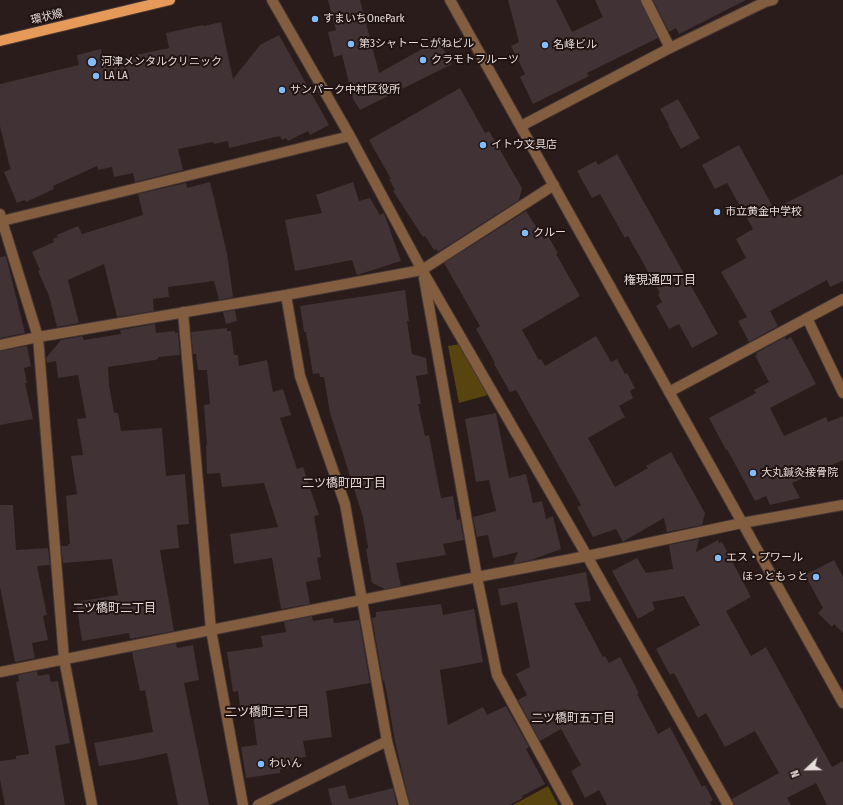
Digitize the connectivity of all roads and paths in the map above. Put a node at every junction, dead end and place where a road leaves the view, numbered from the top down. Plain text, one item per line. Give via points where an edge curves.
1 (170, 0) edge
2 (272, 0) edge
3 (450, 0) edge
4 (646, 0) edge
5 (773, 0) edge
6 (0, 41) edge
7 (670, 48) junction
8 (521, 126) junction
9 (350, 136) junction
10 (554, 185) junction
11 (1, 218) edge
12 (422, 270) junction
13 (286, 295) junction
14 (843, 299) edge
15 (183, 312) junction
16 (807, 318) junction
17 (38, 337) junction
18 (0, 345) edge
19 (669, 392) junction
20 (843, 393) edge
21 (843, 505) edge
22 (742, 523) junction
23 (587, 556) junction
24 (477, 577) junction
25 (362, 600) junction
26 (211, 630) junction
27 (64, 659) junction
28 (0, 672) edge
29 (843, 703) edge
30 (387, 740) junction
31 (92, 805) edge
32 (243, 805) edge
33 (258, 805) edge
34 (404, 805) edge
35 (568, 805) edge
36 (728, 805) edge

1 - 6 main road, 環状線
2 - 9 street
3 - 8 street
4 - 7 street
5 - 7 street
7 - 8 street
8 - 10 street
9 - 11 street
9 - 12 street
10 - 12 street
10 - 19 street
11 - 17 street
12 - 13 street
12 - 23 street
12 - 24 street
13 - 15 street
13 - 25 street via 300,376 345,504
14 - 16 street
15 - 17 street
15 - 26 street
16 - 19 street
16 - 20 street
17 - 18 street
17 - 27 street
19 - 22 street
21 - 22 street
22 - 23 street
22 - 29 street
23 - 24 street
23 - 36 street
24 - 25 street
24 - 35 street via 497,675
25 - 26 street
25 - 30 street
26 - 27 street
26 - 32 street
27 - 28 street
27 - 31 street
30 - 33 street
30 - 34 street

